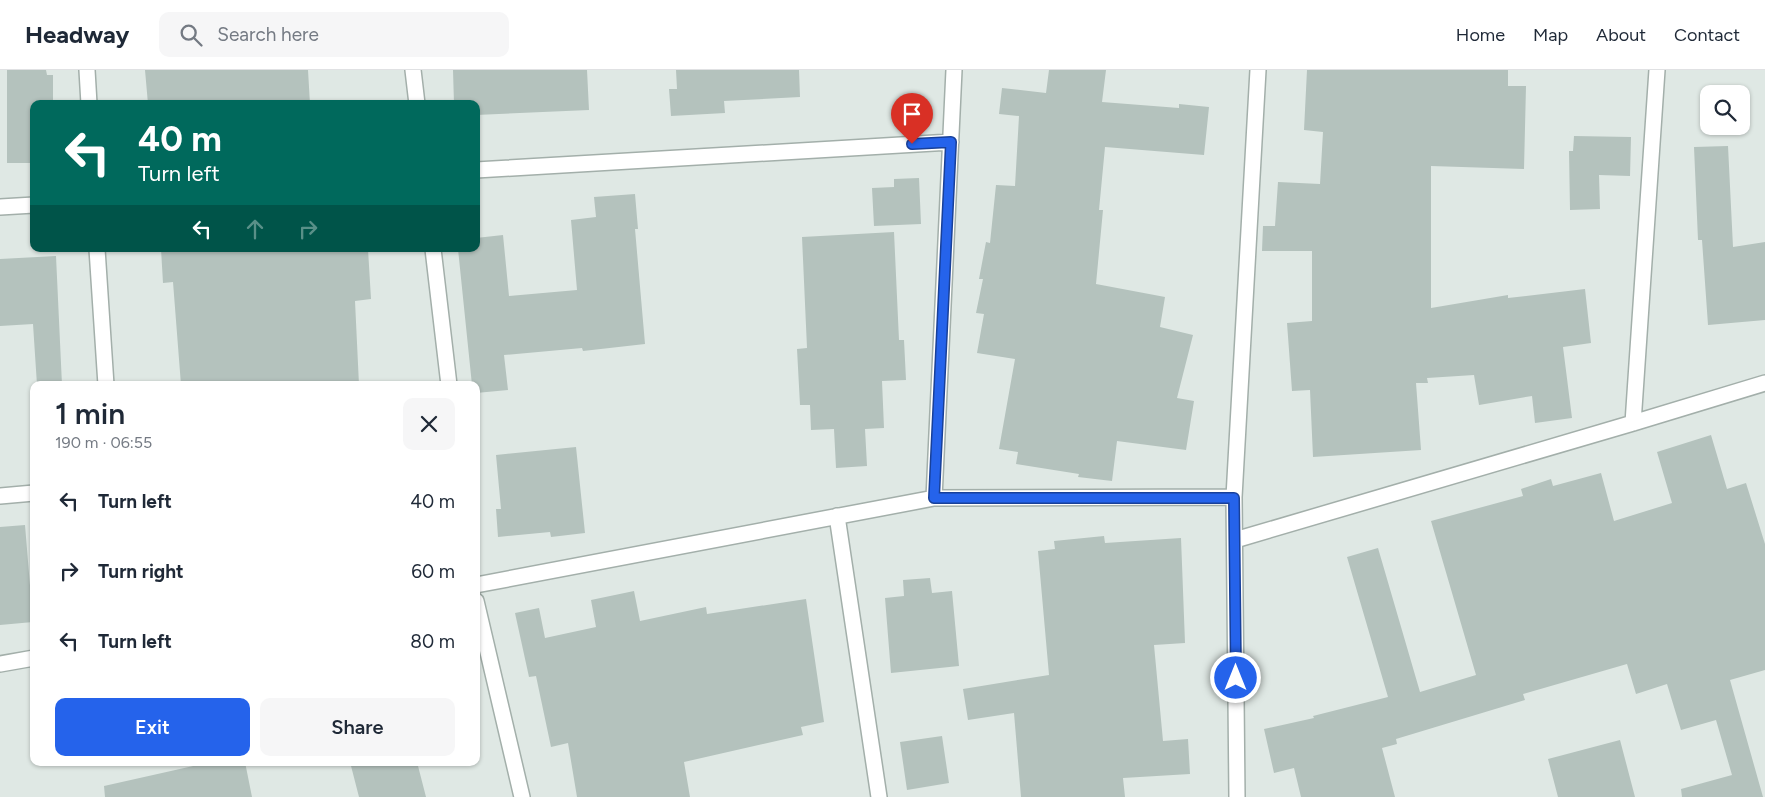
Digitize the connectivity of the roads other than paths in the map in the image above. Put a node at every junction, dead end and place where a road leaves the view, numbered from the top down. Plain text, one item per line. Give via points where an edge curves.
1 (87, 70) edge
2 (413, 70) edge
3 (954, 70) edge
4 (1258, 70) edge
5 (1658, 70) edge
6 (89, 100) edge
7 (417, 100) edge
8 (951, 142) junction
9 (480, 170) edge
10 (30, 205) edge
11 (0, 207) edge
12 (97, 252) edge
13 (433, 252) edge
14 (106, 381) edge
15 (449, 381) edge
16 (1765, 383) edge
17 (1633, 423) junction
18 (30, 493) edge
19 (0, 496) edge
20 (934, 498) junction
21 (1234, 498) junction
22 (837, 516) junction
23 (1235, 540) junction
24 (480, 584) edge
25 (480, 618) edge
26 (30, 659) edge
27 (0, 664) edge
28 (522, 797) edge
29 (879, 797) edge
30 (1237, 797) edge

1 - 6 street
2 - 7 street
3 - 8 street
4 - 21 street
5 - 17 street
8 - 9 street
8 - 20 street
10 - 11 street
12 - 14 street
13 - 15 street
16 - 17 street
17 - 23 street
18 - 19 street
20 - 21 street
20 - 22 street
21 - 23 street
22 - 24 street
22 - 29 street
23 - 30 street
25 - 28 street
26 - 27 street

